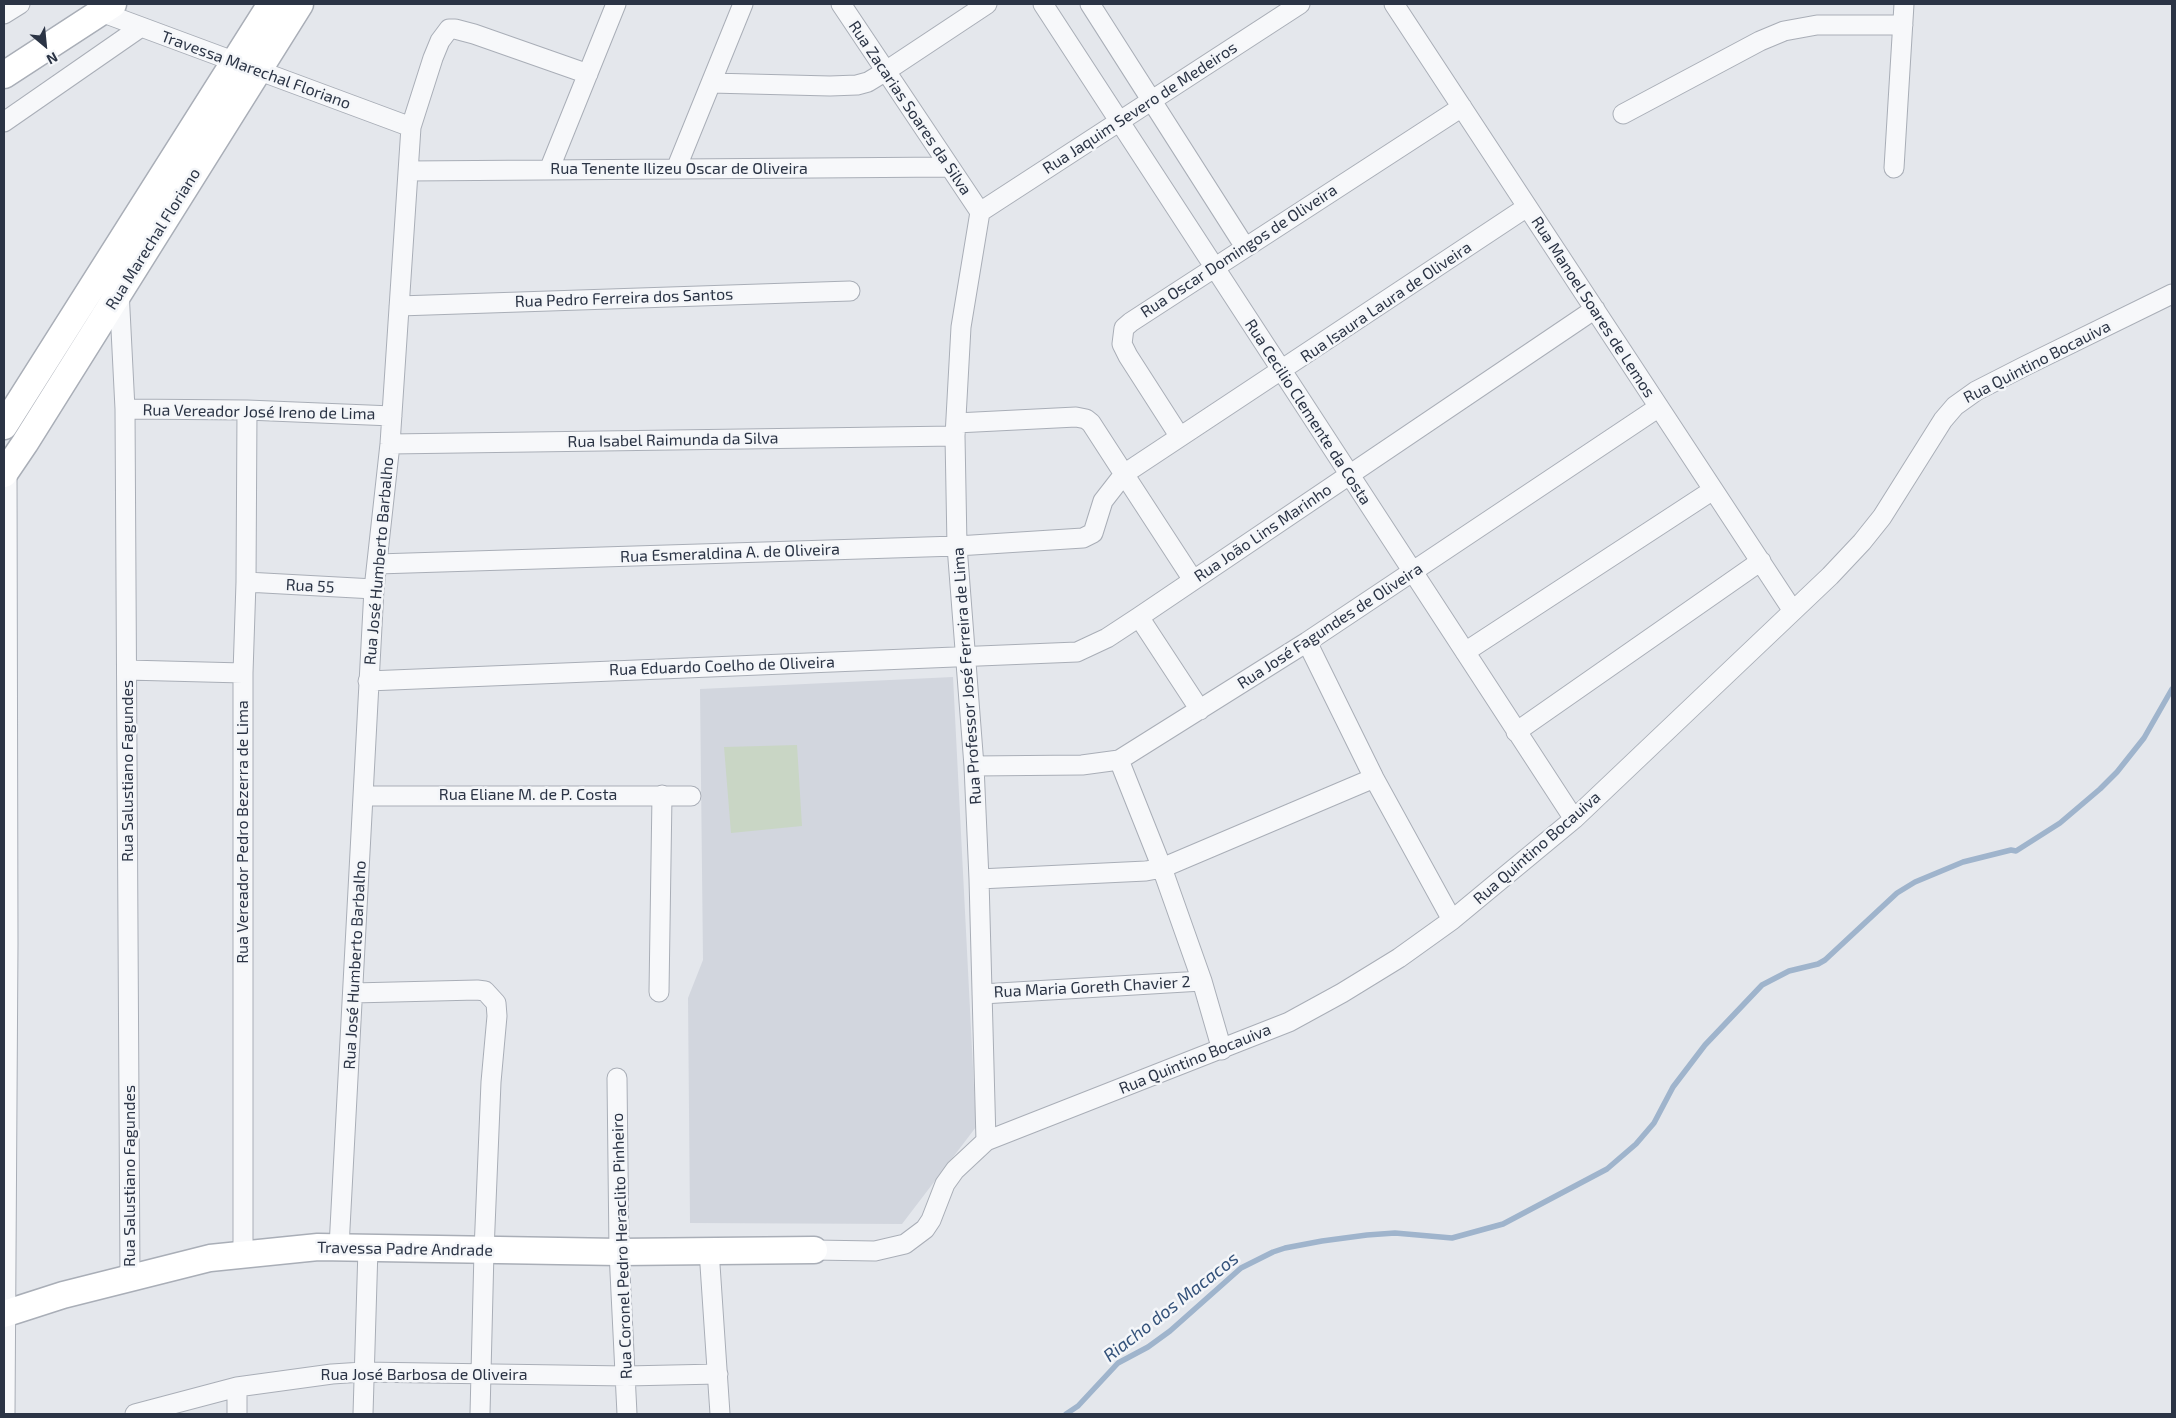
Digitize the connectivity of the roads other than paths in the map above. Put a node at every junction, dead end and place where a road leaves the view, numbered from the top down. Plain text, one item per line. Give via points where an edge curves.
1 (19, 4) edge
2 (271, 4) edge
3 (300, 4) edge
4 (616, 4) edge
5 (743, 4) edge
6 (841, 4) edge
7 (986, 4) edge
8 (1044, 4) edge
9 (1090, 4) edge
10 (1300, 4) edge
11 (1394, 4) edge
12 (1904, 4) edge
13 (107, 8) edge
14 (4, 14) edge
15 (1903, 25) junction
16 (141, 27) junction
17 (246, 67) junction
18 (886, 71) junction
19 (588, 74) junction
20 (4, 75) edge
21 (711, 83) junction
22 (1152, 100) junction
23 (1462, 107) junction
24 (1623, 114) dead end
25 (1120, 121) junction
26 (4, 122) edge
27 (411, 127) junction
28 (950, 167) junction
29 (1894, 168) dead end
30 (676, 169) junction
31 (550, 170) junction
32 (408, 171) junction
33 (1528, 207) junction
34 (980, 212) junction
35 (1245, 248) junction
36 (1214, 267) junction
37 (110, 284) junction
38 (850, 291) dead end
39 (2172, 294) edge
40 (399, 306) junction
41 (1595, 309) junction
42 (1282, 370) junction
43 (1659, 407) junction
44 (125, 409) junction
45 (247, 410) junction
46 (392, 416) junction
47 (4, 426) edge
48 (956, 429) junction
49 (1180, 437) junction
50 (390, 444) junction
51 (5, 469) edge
52 (1124, 474) junction
53 (1349, 475) junction
54 (1714, 490) junction
55 (1084, 538) joint
56 (957, 546) junction
57 (1761, 562) junction
58 (377, 564) junction
59 (1412, 572) junction
60 (1193, 580) junction
61 (246, 582) junction
62 (374, 589) junction
63 (1793, 611) junction
64 (1139, 617) junction
65 (1307, 642) junction
66 (1077, 652) joint
67 (1465, 652) junction
68 (965, 656) junction
69 (127, 670) junction
70 (243, 673) junction
71 (368, 681) junction
72 (1200, 710) junction
73 (1516, 732) junction
74 (1119, 760) junction
75 (974, 766) junction
76 (1374, 778) junction
77 (662, 795) junction
78 (364, 796) junction
79 (691, 796) dead end
80 (1574, 819) junction
81 (1162, 868) junction
82 (979, 879) junction
83 (1452, 920) junction
84 (6, 943) edge
85 (1202, 981) junction
86 (353, 992) junction
87 (659, 992) dead end
88 (982, 994) junction
89 (1222, 1050) junction
90 (617, 1078) dead end
91 (986, 1141) junction
92 (339, 1247) junction
93 (368, 1248) junction
94 (709, 1250) junction
95 (814, 1250) joint
96 (484, 1251) junction
97 (619, 1252) junction
98 (243, 1254) junction
99 (130, 1278) junction
100 (5, 1314) edge
101 (363, 1372) junction
102 (481, 1374) junction
103 (718, 1374) junction
104 (626, 1376) junction
105 (236, 1386) junction
106 (5, 1414) edge
107 (135, 1414) edge
108 (237, 1414) edge
109 (363, 1414) edge
110 (480, 1414) edge
111 (627, 1414) edge
112 (720, 1414) edge

1 - 14 street
2 - 17 street, Rua Marechal Floriano
3 - 17 street, Rua Marechal Floriano
4 - 19 street
5 - 21 street
6 - 18 street, Rua Zacarias Soares da Silva
7 - 18 street
8 - 25 street, Rua Cecilio Clemente da Costa
9 - 22 street
10 - 22 street, Rua Jaquim Severo de Medeiros
11 - 23 street, Rua Manoel Soares de Lemos
12 - 15 street
13 - 16 street, Travessa Marechal Floriano
13 - 20 street
15 - 24 street via 1817,25 1784,31
15 - 29 street
16 - 17 street, Travessa Marechal Floriano
16 - 26 street
17 - 27 street, Travessa Marechal Floriano
17 - 37 street, Rua Marechal Floriano
18 - 21 street via 868,82 844,86
18 - 28 street, Rua Zacarias Soares da Silva
19 - 27 street, Rua José Humberto Barbalho via 474,34 450,29 440,41 433,58
19 - 31 street
21 - 30 street
22 - 25 street, Rua Jaquim Severo de Medeiros
22 - 35 street
23 - 33 street, Rua Manoel Soares de Lemos
23 - 35 street, Rua Oscar Domingos de Oliveira
25 - 34 street, Rua Jaquim Severo de Medeiros
25 - 36 street, Rua Cecilio Clemente da Costa
27 - 32 street, Rua José Humberto Barbalho
28 - 30 street, Rua Tenente Ilizeu Oscar de Oliveira
28 - 34 street, Rua Zacarias Soares da Silva
30 - 31 street, Rua Tenente Ilizeu Oscar de Oliveira
31 - 32 street, Rua Tenente Ilizeu Oscar de Oliveira
32 - 40 street, Rua José Humberto Barbalho
33 - 41 street, Rua Manoel Soares de Lemos
33 - 42 street, Rua Isaura Laura de Oliveira
34 - 48 street, Rua Professor José Ferreira de Lima via 961,327
35 - 36 street, Rua Oscar Domingos de Oliveira
36 - 42 street, Rua Cecilio Clemente da Costa
36 - 49 street, Rua Oscar Domingos de Oliveira via 1131,322 1121,335 1128,356
37 - 44 street, Rua Salustiano Fagundes
37 - 47 street, Rua Marechal Floriano
37 - 51 street, Rua Marechal Floriano
38 - 40 street, Rua Pedro Ferreira dos Santos
39 - 63 street, Rua Quintino Bocauiva via 1976,391 1955,406 1877,523 1830,576
40 - 46 street, Rua José Humberto Barbalho
41 - 43 street, Rua Manoel Soares de Lemos
41 - 53 street, Rua João Lins Marinho
42 - 49 street, Rua Isaura Laura de Oliveira
42 - 53 street, Rua Cecilio Clemente da Costa
43 - 54 street, Rua Manoel Soares de Lemos
43 - 59 street, Rua José Fagundes de Oliveira
44 - 45 street, Rua Vereador José Ireno de Lima
44 - 69 street, Rua Salustiano Fagundes
45 - 46 street, Rua Vereador José Ireno de Lima
45 - 61 street, Rua Vereador Pedro Bezerra de Lima
46 - 50 street, Rua José Humberto Barbalho
48 - 50 street, Rua Isabel Raimunda da Silva
48 - 52 street, Rua Isabel Raimunda da Silva via 1076,417 1086,419
48 - 56 street, Rua Professor José Ferreira de Lima
49 - 52 street, Rua Isaura Laura de Oliveira
50 - 58 street, Rua José Humberto Barbalho
51 - 84 street
52 - 55 street, Rua Isaura Laura de Oliveira via 1102,501 1093,533
52 - 60 street
53 - 59 street, Rua Cecilio Clemente da Costa
53 - 60 street, Rua João Lins Marinho
54 - 57 street, Rua Manoel Soares de Lemos
54 - 67 street
55 - 56 street, Rua Esmeraldina A. de Oliveira
56 - 58 street, Rua Esmeraldina A. de Oliveira
56 - 68 street, Rua Professor José Ferreira de Lima
57 - 63 street, Rua Manoel Soares de Lemos
57 - 73 street
58 - 62 street, Rua José Humberto Barbalho
59 - 65 street, Rua José Fagundes de Oliveira
59 - 67 street, Rua Cecilio Clemente da Costa
60 - 64 street, Rua João Lins Marinho
61 - 62 street, Rua 55
61 - 70 street, Rua Vereador Pedro Bezerra de Lima
62 - 71 street, Rua José Humberto Barbalho
63 - 80 street, Rua Quintino Bocauiva
64 - 66 street, Rua João Lins Marinho via 1107,638
64 - 72 street
65 - 72 street, Rua José Fagundes de Oliveira
65 - 76 street
66 - 68 street, Rua Eduardo Coelho de Oliveira
67 - 73 street, Rua Cecilio Clemente da Costa
68 - 71 street, Rua Eduardo Coelho de Oliveira
68 - 75 street, Rua Professor José Ferreira de Lima
69 - 70 street
69 - 99 street, Rua Salustiano Fagundes
70 - 98 street, Rua Vereador Pedro Bezerra de Lima
71 - 78 street, Rua José Humberto Barbalho
72 - 74 street, Rua José Fagundes de Oliveira
73 - 80 street, Rua Cecilio Clemente da Costa
74 - 75 street, Rua José Fagundes de Oliveira via 1082,765
74 - 81 street
75 - 82 street, Rua Professor José Ferreira de Lima
76 - 81 street
76 - 83 street
77 - 78 street, Rua Eliane M. de P. Costa
77 - 79 street, Rua Eliane M. de P. Costa
77 - 87 street
78 - 86 street, Rua José Humberto Barbalho
80 - 83 street, Rua Quintino Bocauiva
81 - 82 street via 1146,872
81 - 85 street
82 - 88 street, Rua Professor José Ferreira de Lima
83 - 89 street, Rua Quintino Bocauiva via 1342,993 1289,1022
84 - 100 street
85 - 88 street, Rua Maria Goreth Chavier 2
85 - 89 street
86 - 92 street, Rua José Humberto Barbalho
86 - 96 street via 485,991 496,1003
88 - 91 street, Rua Professor José Ferreira de Lima
89 - 91 street, Rua Quintino Bocauiva
90 - 97 street, Rua Coronel Pedro Heraclito Pinheiro
91 - 95 street, Rua Quintino Bocauiva via 955,1170 945,1184 931,1220 906,1244 875,1251
92 - 93 street, Travessa Padre Andrade
92 - 98 street, Travessa Padre Andrade
93 - 96 street, Travessa Padre Andrade
93 - 101 street
94 - 95 street, Travessa Padre Andrade
94 - 97 street, Travessa Padre Andrade
94 - 103 street
96 - 97 street, Travessa Padre Andrade
96 - 102 street
97 - 104 street, Rua Coronel Pedro Heraclito Pinheiro
98 - 99 street, Travessa Padre Andrade via 210,1258
99 - 100 street, Travessa Padre Andrade
100 - 106 street
101 - 102 street, Rua José Barbosa de Oliveira
101 - 105 street, Rua José Barbosa de Oliveira
101 - 109 street
102 - 104 street, Rua José Barbosa de Oliveira
102 - 110 street
103 - 104 street, Rua José Barbosa de Oliveira
103 - 112 street
104 - 111 street, Rua Coronel Pedro Heraclito Pinheiro
105 - 107 street, Rua José Barbosa de Oliveira
105 - 108 street

